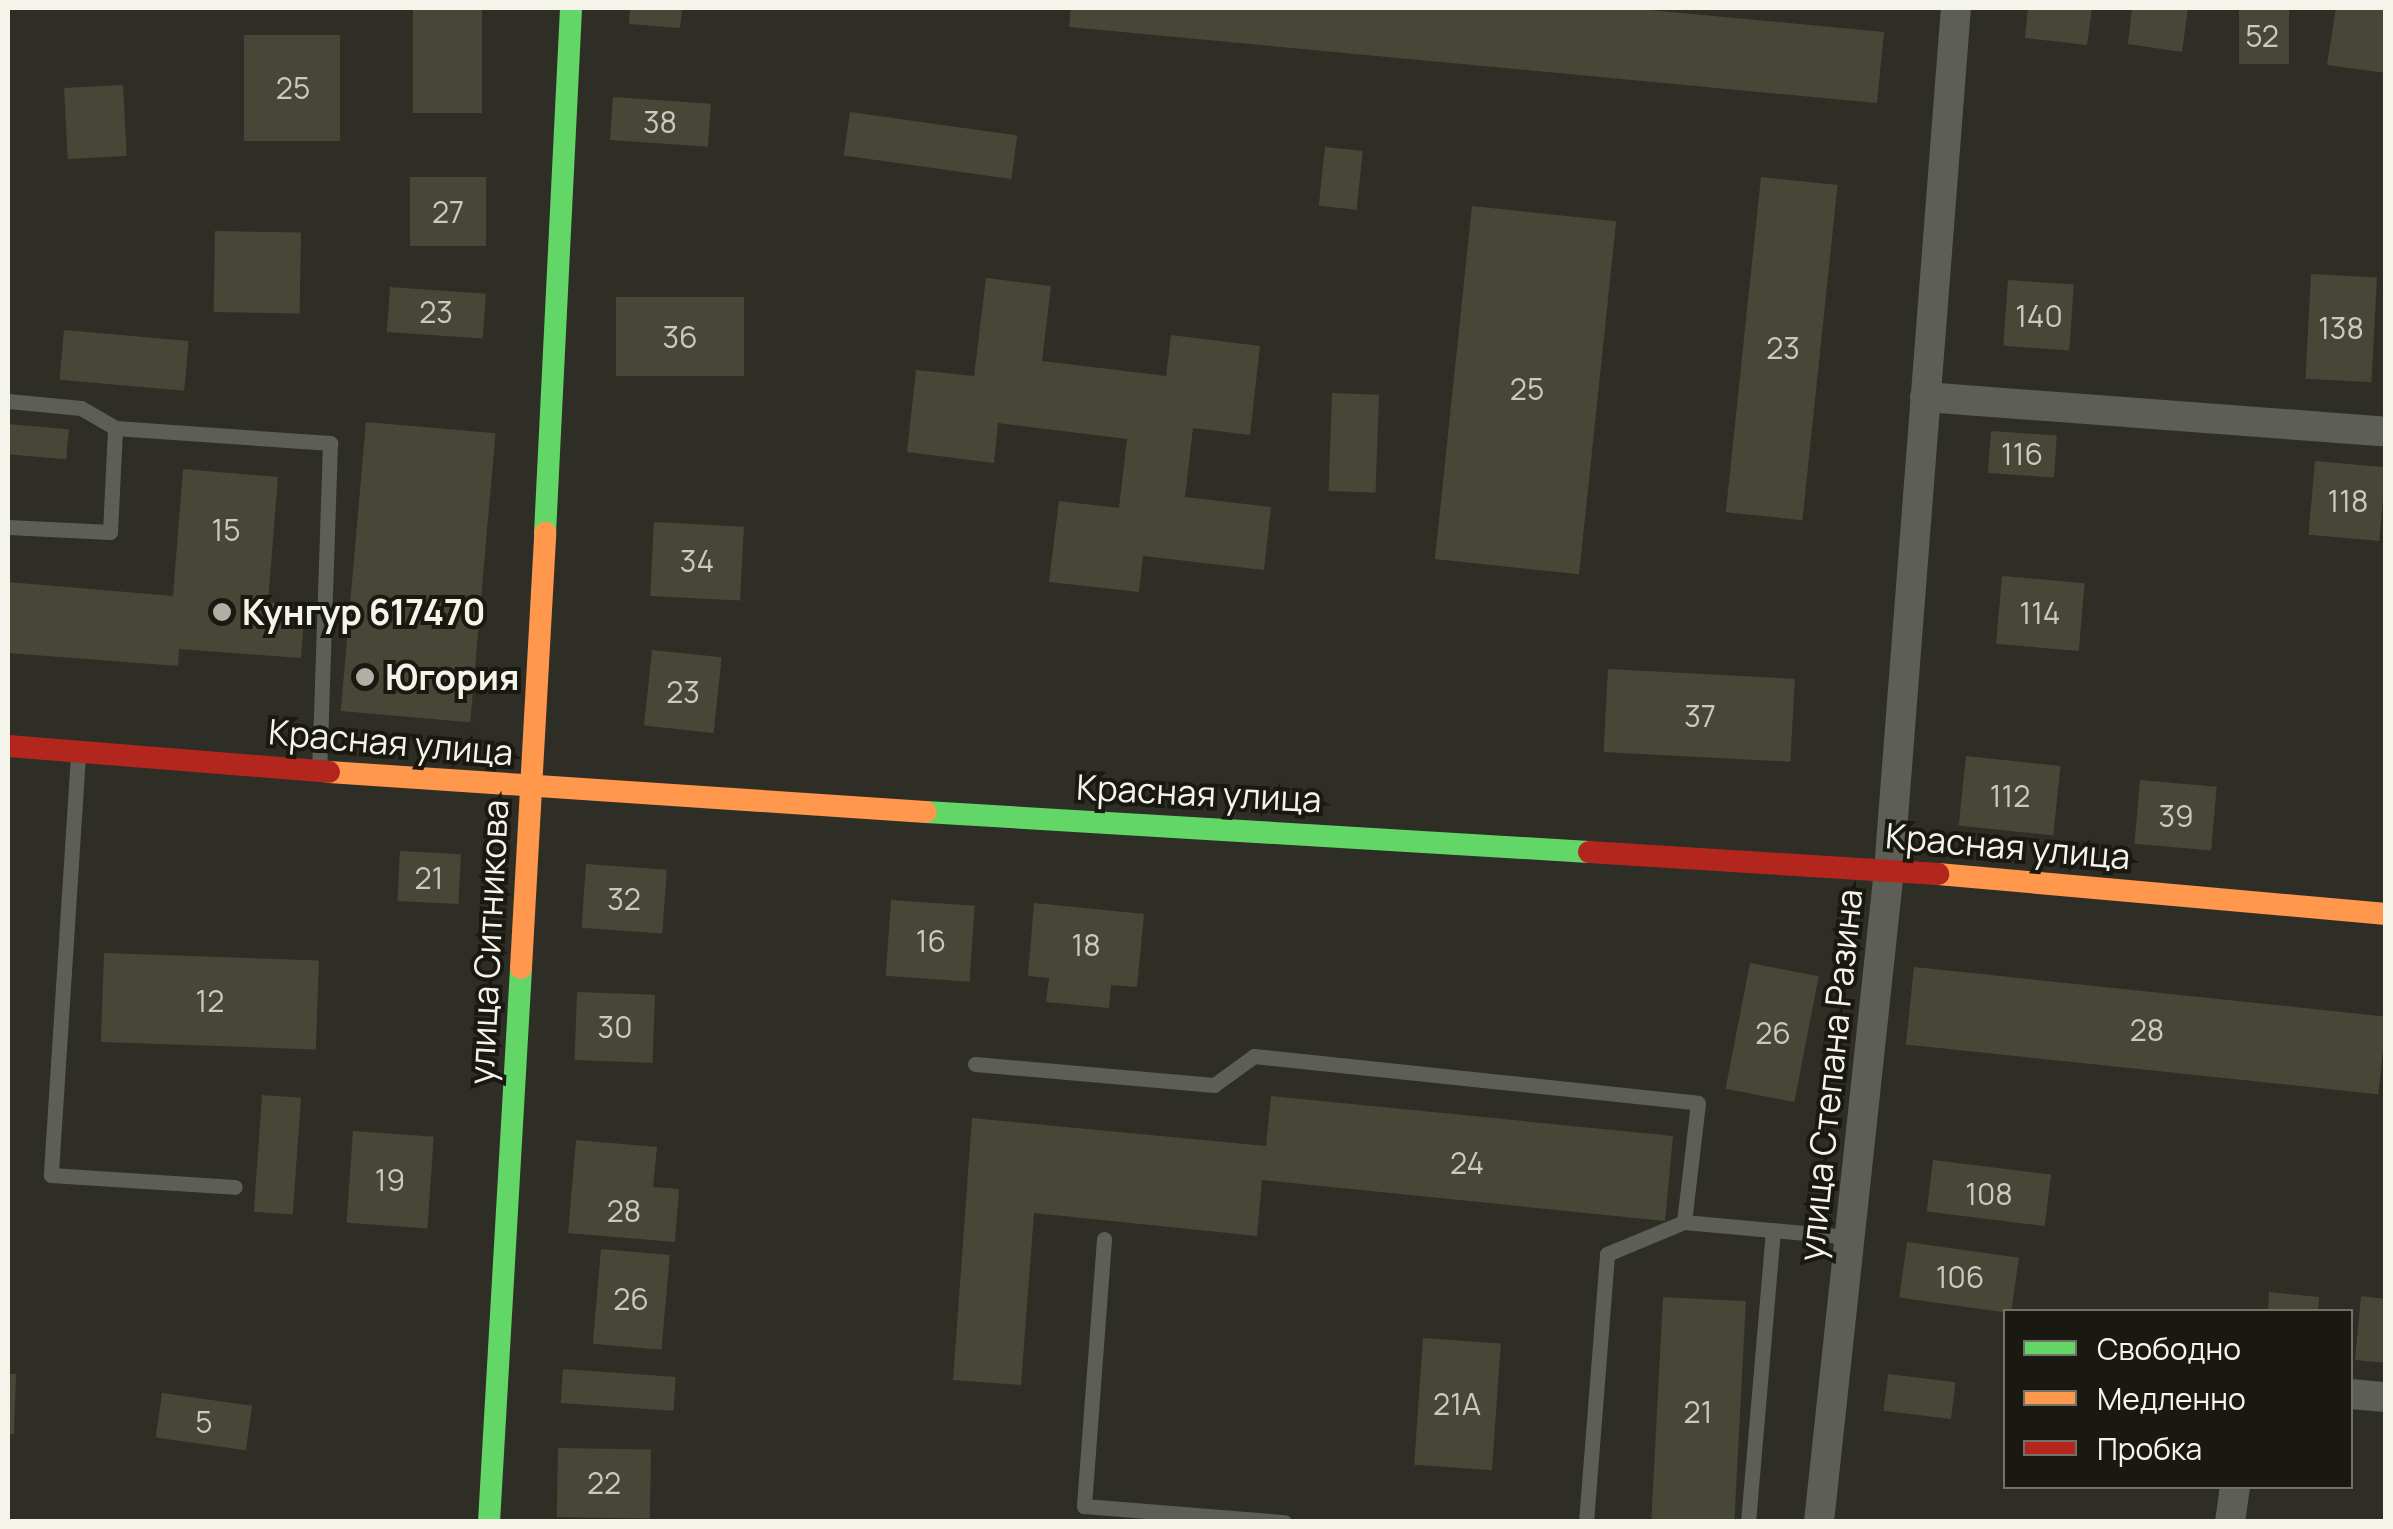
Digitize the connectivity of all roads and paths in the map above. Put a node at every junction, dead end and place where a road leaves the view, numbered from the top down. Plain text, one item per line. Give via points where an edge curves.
1 (571, 8) edge
2 (1956, 8) edge
3 (1925, 397) junction
4 (8, 401) edge
5 (115, 428) junction
6 (2386, 432) edge
7 (8, 526) edge
8 (8, 746) edge
9 (78, 751) junction
10 (319, 771) junction
11 (532, 788) junction
12 (1889, 870) junction
13 (2386, 914) edge
14 (976, 1064) dead end
15 (234, 1187) dead end
16 (1684, 1222) junction
17 (1773, 1230) junction
18 (1850, 1237) junction
19 (1104, 1239) dead end
20 (2353, 1394) edge
21 (2386, 1397) edge
22 (2235, 1489) edge
23 (489, 1522) edge
24 (1284, 1522) edge
25 (1586, 1522) edge
26 (1748, 1522) edge
27 (1819, 1522) edge
28 (2230, 1522) edge

1 - 11 street, улица Ситникова
2 - 3 street, улица Степана Разина
3 - 6 street
3 - 12 street, улица Степана Разина
4 - 5 lane via 81,408
5 - 7 lane via 110,532
5 - 10 lane via 330,443
8 - 9 street, Красная улица
9 - 10 street, Красная улица
9 - 15 lane via 51,1175
10 - 11 street, Красная улица
11 - 12 street, Красная улица
11 - 23 street, улица Ситникова
12 - 13 street, Красная улица
12 - 18 street, улица Степана Разина
14 - 16 lane via 1214,1084 1254,1056 1698,1103
16 - 17 lane
16 - 25 lane via 1607,1254
17 - 18 lane
17 - 26 lane
18 - 27 street, улица Степана Разина
19 - 24 lane via 1084,1506
20 - 21 street
22 - 28 street

